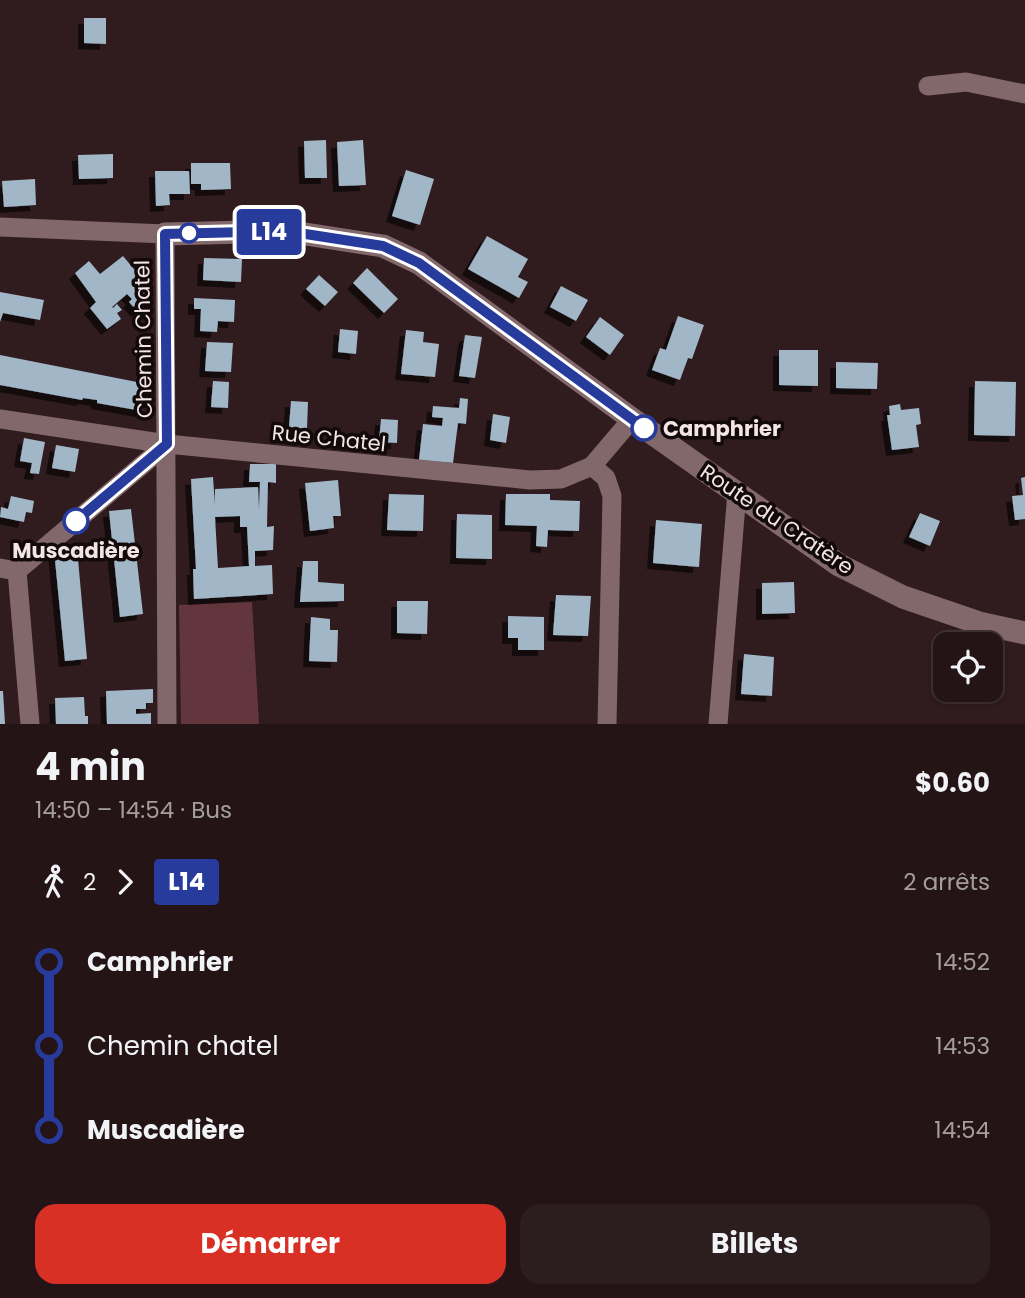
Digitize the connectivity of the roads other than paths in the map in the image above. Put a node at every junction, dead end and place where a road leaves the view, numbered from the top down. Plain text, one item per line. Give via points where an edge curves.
1 (928, 86) dead end
2 (1025, 94) edge
3 (0, 227) edge
4 (165, 234) junction
5 (0, 419) edge
6 (632, 419) junction
7 (167, 444) junction
8 (592, 466) junction
9 (737, 492) junction
10 (9, 570) edge
11 (1025, 633) edge
12 (30, 724) edge
13 (167, 724) edge
14 (607, 724) edge
15 (718, 724) edge

1 - 2 street via 966,82
3 - 4 street, Route du Cratère
4 - 6 street, Route du Cratère via 286,231 383,246 419,263
4 - 7 street, Chemin Chatel
5 - 7 street, Rue Chatel
6 - 8 street, Rue Chatel
6 - 9 street, Route du Cratère
7 - 8 street, Rue Chatel via 530,480 561,479
7 - 10 street
7 - 13 street, Chemin Chatel
8 - 14 street via 606,478 612,496
9 - 11 street, Route du Cratère via 839,565 903,597
9 - 15 street
10 - 12 street

